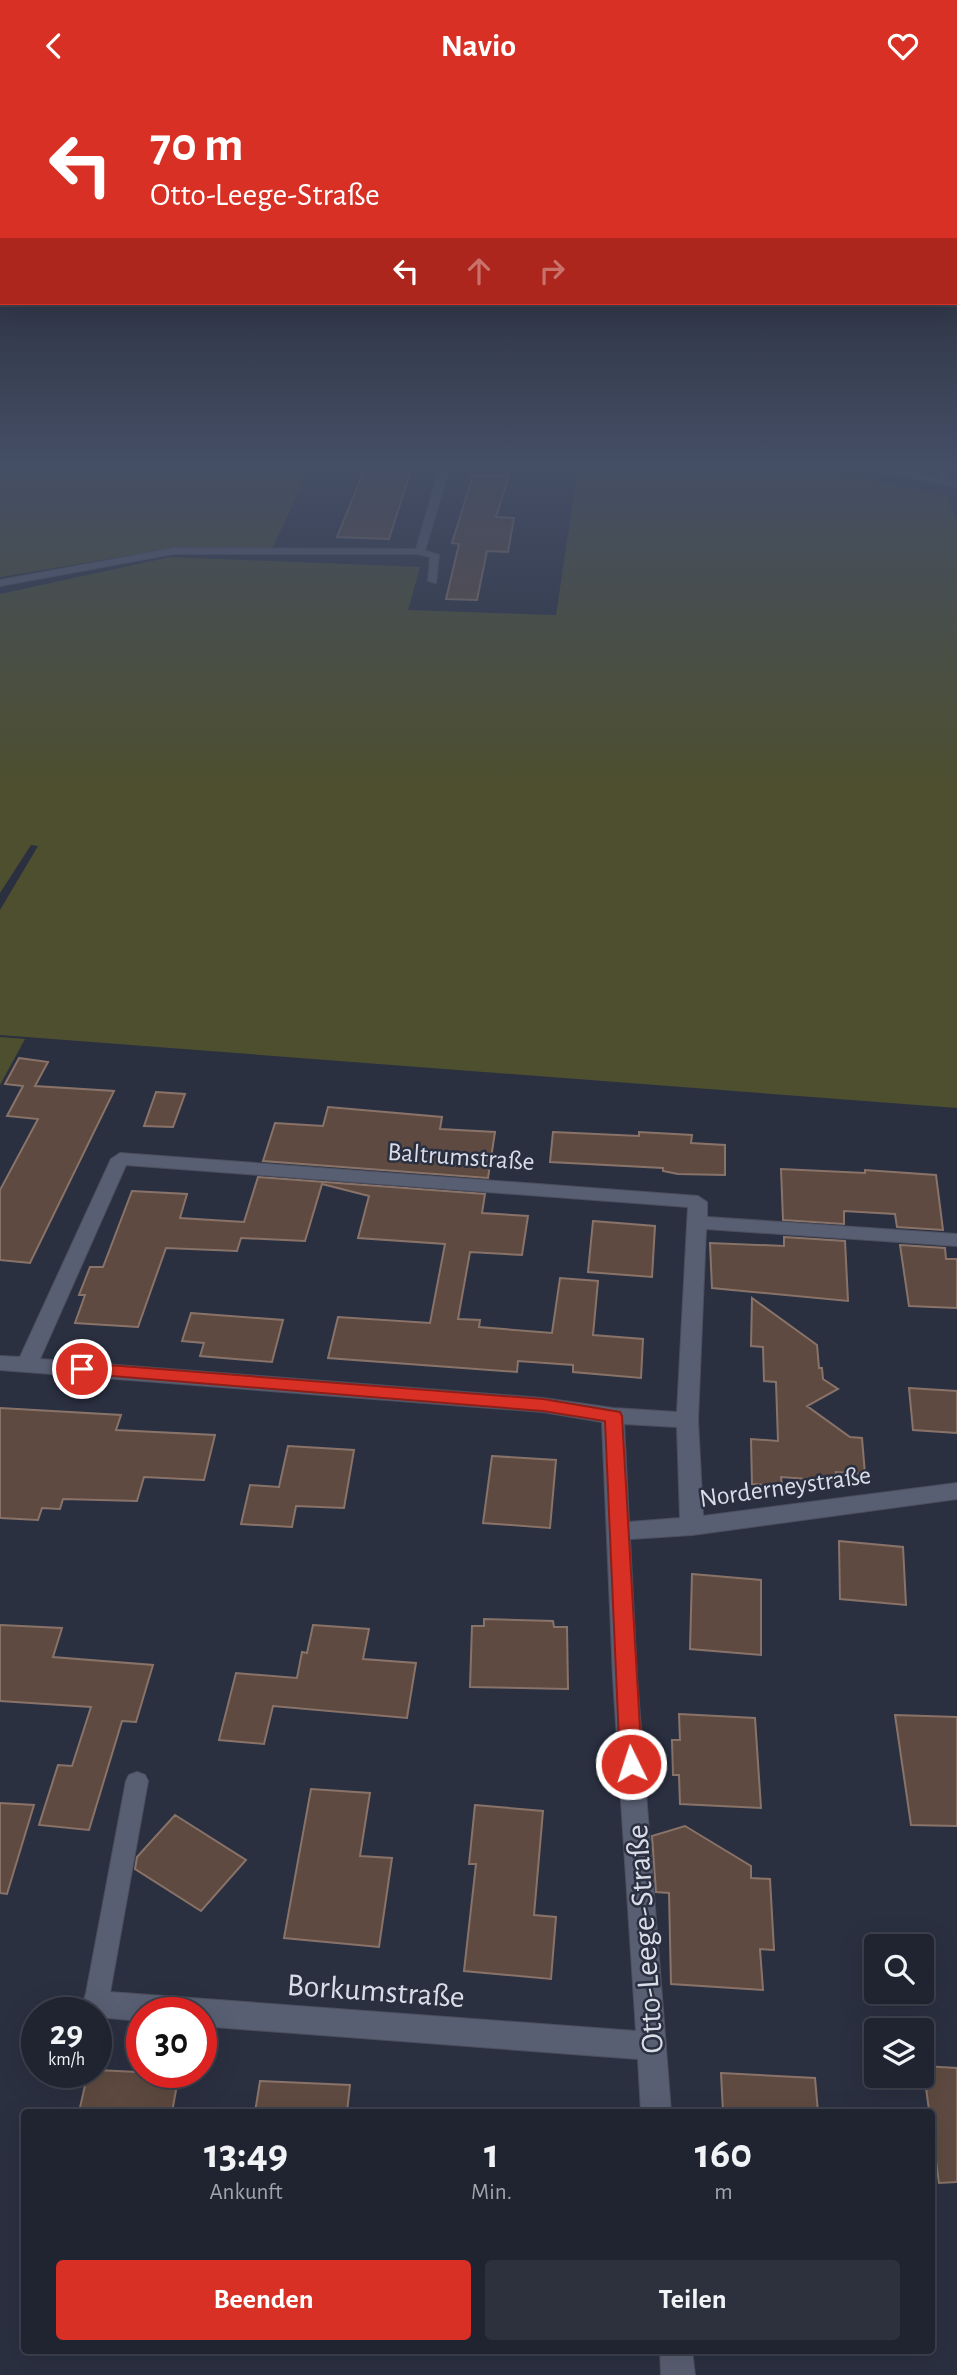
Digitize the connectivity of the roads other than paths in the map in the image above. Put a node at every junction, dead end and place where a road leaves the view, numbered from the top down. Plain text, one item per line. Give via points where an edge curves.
1 (57, 573) edge
2 (434, 573) edge
3 (433, 581) dead end
4 (0, 583) edge
5 (698, 1222) junction
6 (957, 1240) edge
7 (0, 1363) edge
8 (27, 1364) junction
9 (613, 1416) junction
10 (687, 1420) junction
11 (957, 1491) edge
12 (692, 1527) junction
13 (620, 1531) junction
14 (137, 1781) dead end
15 (97, 1997) edge
16 (112, 2005) edge
17 (651, 2046) junction
18 (656, 2109) edge
19 (676, 2354) edge
20 (677, 2375) edge

1 - 4 street
2 - 3 lane
5 - 6 street
5 - 8 street, Baltrumstraße via 698,1202 120,1159
5 - 10 street
7 - 8 street
8 - 9 street via 543,1405
9 - 10 street
9 - 13 street, Otto-Leege-Straße
10 - 12 street
11 - 12 street, Norderneystraße
12 - 13 street, Norderneystraße
13 - 17 street, Otto-Leege-Straße via 625,1678
14 - 15 lane
16 - 17 street, Borkumstraße
17 - 18 street, Otto-Leege-Straße
19 - 20 street

